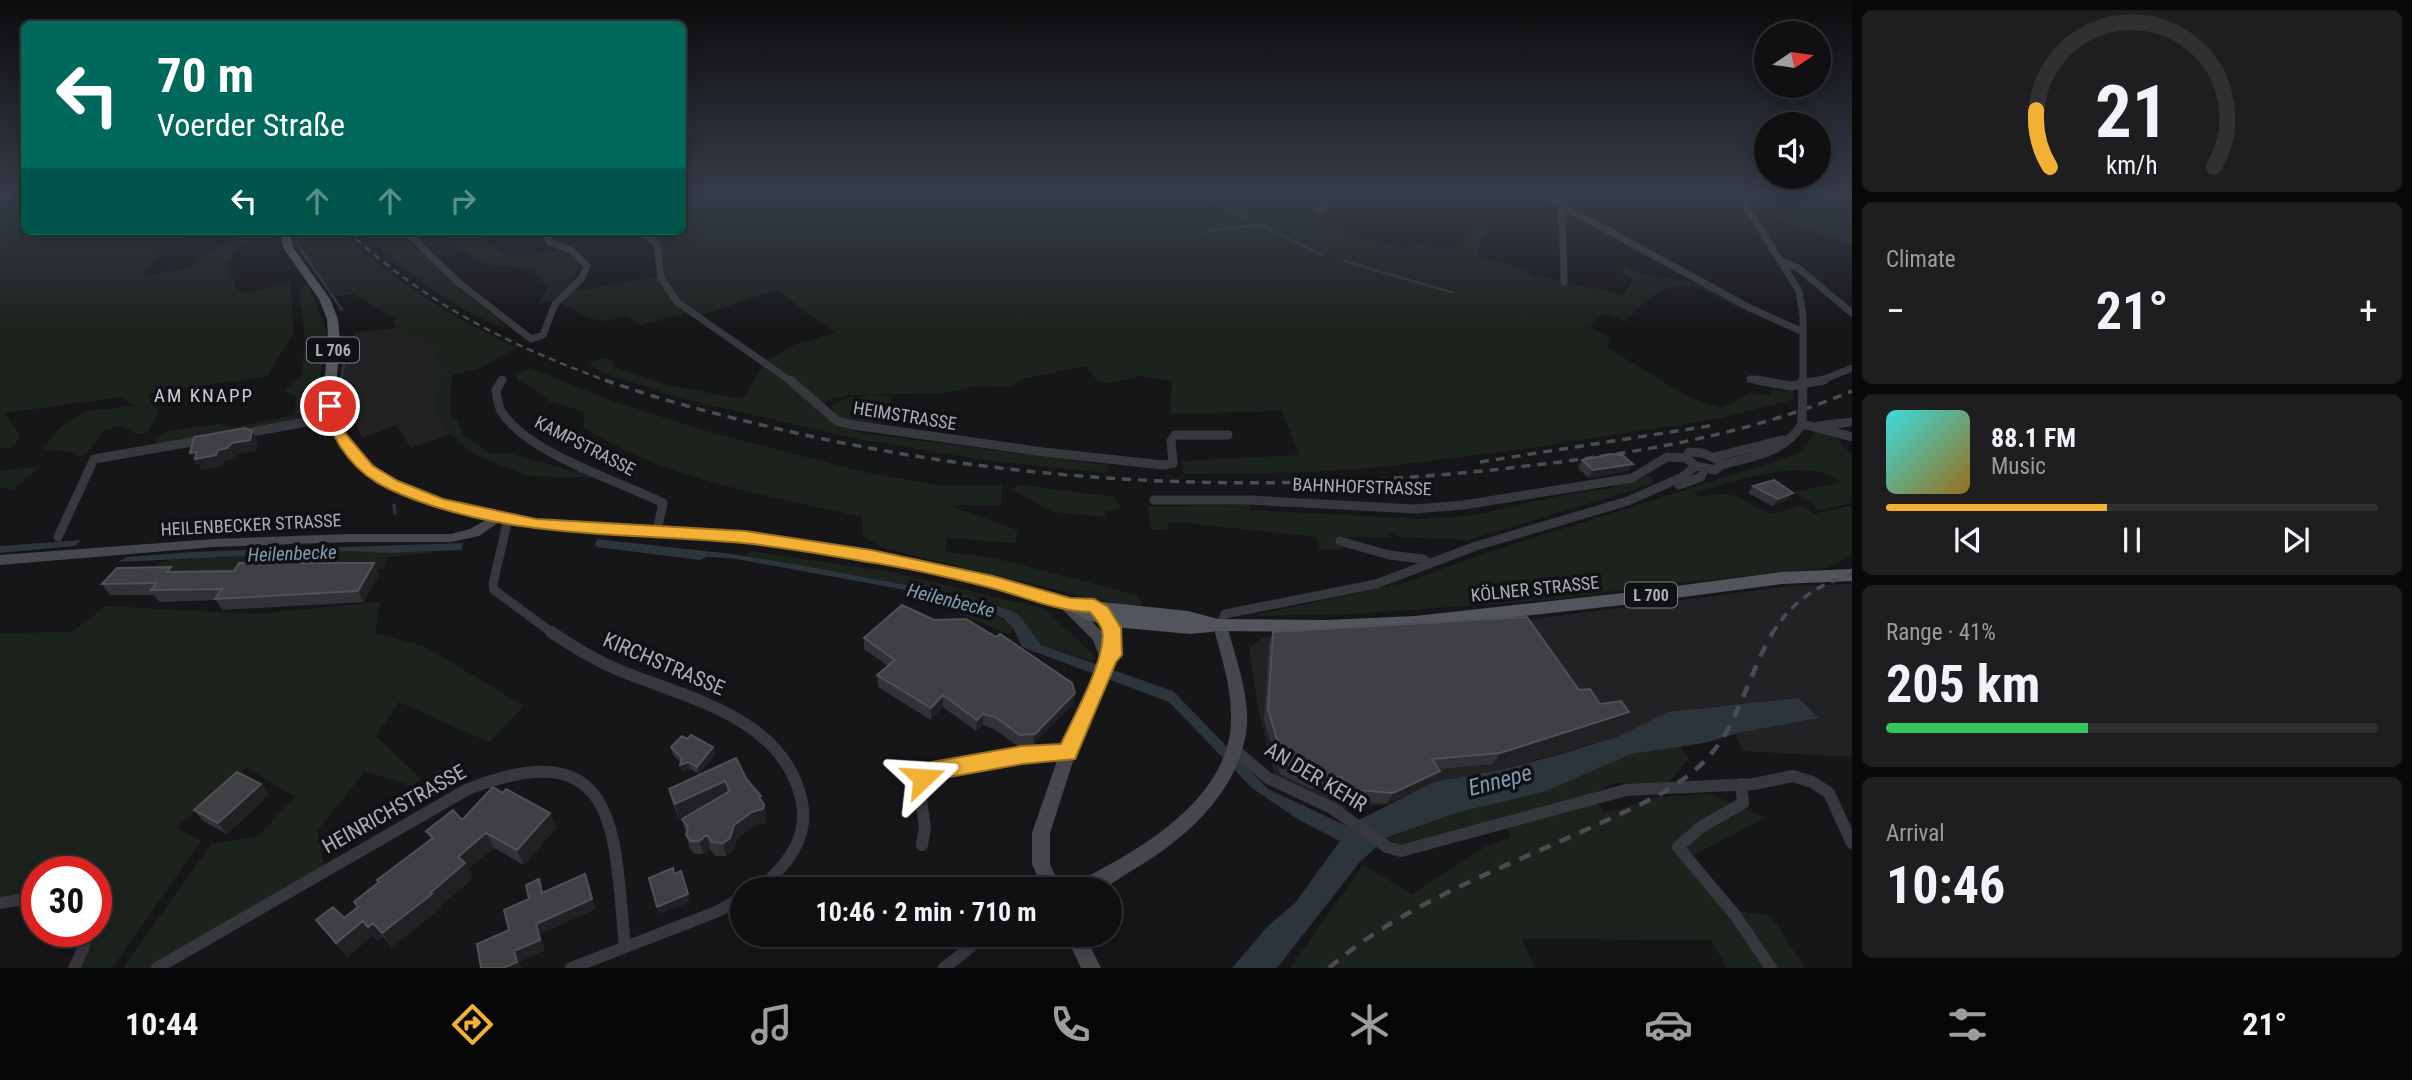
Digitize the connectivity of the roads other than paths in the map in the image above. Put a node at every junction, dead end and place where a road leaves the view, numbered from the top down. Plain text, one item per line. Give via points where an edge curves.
1 (286, 238) edge
2 (412, 238) edge
3 (548, 238) edge
4 (649, 238) edge
5 (1563, 238) edge
6 (1624, 238) edge
7 (1767, 238) edge
8 (1782, 261) junction
9 (1564, 282) dead end
10 (1852, 313) edge
11 (1803, 332) junction
12 (1852, 368) edge
13 (1749, 379) dead end
14 (502, 380) dead end
15 (333, 417) junction
16 (1852, 422) edge
17 (1802, 424) junction
18 (1813, 427) junction
19 (1228, 435) dead end
20 (225, 437) edge
21 (1852, 437) edge
22 (1794, 438) junction
23 (212, 439) edge
24 (1713, 457) junction
25 (1686, 458) junction
26 (1721, 464) junction
27 (1700, 468) junction
28 (1154, 500) dead end
29 (503, 518) junction
30 (657, 531) junction
31 (58, 537) dead end
32 (1340, 541) dead end
33 (0, 560) edge
34 (1429, 564) junction
35 (1852, 575) edge
36 (1068, 604) junction
37 (1094, 605) junction
38 (1107, 619) junction
39 (1220, 625) junction
40 (1105, 667) junction
41 (1236, 751) junction
42 (1068, 752) junction
43 (1228, 767) joint
44 (1741, 785) junction
45 (1852, 843) edge
46 (922, 845) dead end
47 (774, 877) edge
48 (1047, 877) edge
49 (1104, 877) edge
50 (21, 900) edge
51 (0, 903) edge
52 (730, 904) edge
53 (83, 947) edge
54 (625, 947) junction
55 (971, 947) edge
56 (1080, 947) edge
57 (74, 968) edge
58 (157, 968) edge
59 (571, 968) edge
60 (944, 968) edge
61 (1091, 968) edge
62 (1771, 968) edge

1 - 15 main road, KÖLNER STRASSE / L 706 via 286,245 331,310 334,338 328,386
2 - 3 street via 458,282 531,339 543,335 555,304 581,279 587,266 578,254
4 - 19 street, HEIMSTRASSE via 657,243 659,271 672,298 804,390 837,421 1163,465 1173,463 1171,441 1175,436
5 - 9 street
6 - 11 street
7 - 8 street
8 - 10 street via 1798,268
8 - 11 street via 1799,291
11 - 17 street, bridge
12 - 13 street via 1810,386
14 - 30 street, KAMPSTRASSE via 496,390 502,411 520,430 555,453 663,503
15 - 20 street
15 - 29 main road, KÖLNER STRASSE / L 706 via 338,434 356,459 381,478 440,503
16 - 18 street
17 - 18 street
17 - 22 street
18 - 21 street
22 - 24 street, BAHNHOFSTRASSE
22 - 26 street
23 - 31 street via 94,459
24 - 25 street, BAHNHOFSTRASSE via 1693,451
24 - 26 street
25 - 27 street
25 - 28 street, BAHNHOFSTRASSE via 1663,458 1632,478 1415,509
26 - 27 street via 1719,469
27 - 34 street via 1701,477 1691,481
29 - 30 main road, KÖLNER STRASSE / L 700
29 - 33 main road, HEILENBECKER STRASSE via 474,533 451,538 214,543
29 - 47 street, KIRCHSTRASSE via 493,584 499,595 611,667 693,697 734,718 783,758 802,792 805,818 790,859
30 - 36 main road, KÖLNER STRASSE / L 700 via 745,537 892,559
32 - 34 street
34 - 39 street via 1361,588 1235,611 1226,614
35 - 39 main road, KÖLNER STRASSE / L 700 via 1781,578 1415,622 1267,628
36 - 37 main road, KÖLNER STRASSE / L 700
36 - 38 main road, KÖLNER STRASSE / L 700
36 - 40 main road via 1099,637
37 - 38 main road
37 - 39 main road, KÖLNER STRASSE / L 700
38 - 39 main road, KÖLNER STRASSE / L 700 via 1160,627
38 - 40 main road via 1114,643
39 - 41 main road via 1238,693
40 - 42 main road
41 - 43 main road
41 - 44 street, AN DER KEHR via 1268,778 1332,808 1387,847 1401,851 1626,790
42 - 46 street via 932,771 919,786 925,828
42 - 48 main road via 1041,833 1041,864
43 - 49 main road via 1170,837
44 - 45 street, AN DER KEHR via 1793,776 1818,785 1832,799
44 - 62 street via 1743,803 1678,847 1735,915
50 - 51 street
52 - 54 street
53 - 57 street
54 - 58 street, HEINRICHSTRASSE via 616,866 603,809 583,782 567,774 546,772 494,778 468,789
54 - 59 street
55 - 60 street
56 - 61 main road

